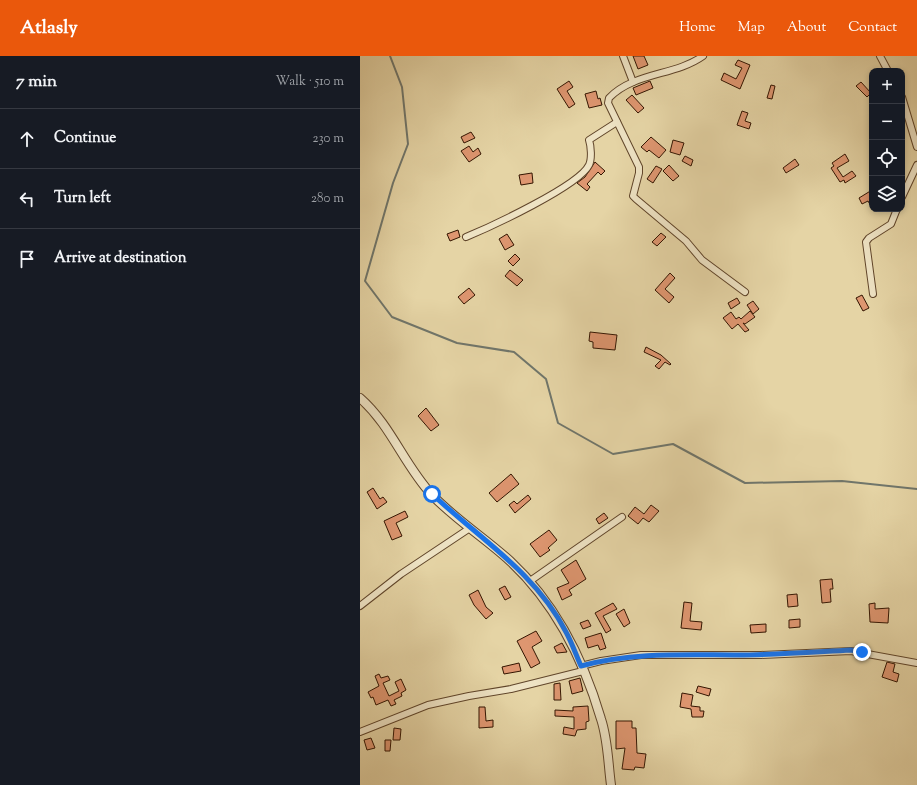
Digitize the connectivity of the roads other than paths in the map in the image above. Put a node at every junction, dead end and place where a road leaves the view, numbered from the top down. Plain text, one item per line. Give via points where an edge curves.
1 (623, 56) edge
2 (703, 56) edge
3 (880, 56) edge
4 (886, 68) edge
5 (633, 82) junction
6 (904, 104) edge
7 (617, 122) junction
8 (917, 146) edge
9 (917, 165) edge
10 (905, 191) edge
11 (896, 212) edge
12 (466, 237) dead end
13 (745, 292) dead end
14 (873, 294) dead end
15 (360, 398) edge
16 (622, 517) dead end
17 (470, 528) junction
18 (530, 581) junction
19 (360, 606) edge
20 (917, 663) edge
21 (582, 669) junction
22 (360, 732) edge
23 (611, 785) edge

1 - 5 street
2 - 5 street via 690,64
3 - 4 street
5 - 7 street via 609,98 608,103
6 - 8 street
7 - 12 street via 589,140 590,163 567,184 509,218
7 - 13 street via 639,167 633,196 686,241 702,260
9 - 10 street
11 - 14 street via 891,224 866,242
15 - 17 street via 388,428 420,480
16 - 18 street
17 - 18 street
17 - 19 street via 401,574
18 - 21 street via 566,631
20 - 21 street via 851,650 762,655 641,655 601,660
21 - 22 street via 518,687 428,705
21 - 23 street via 602,720

